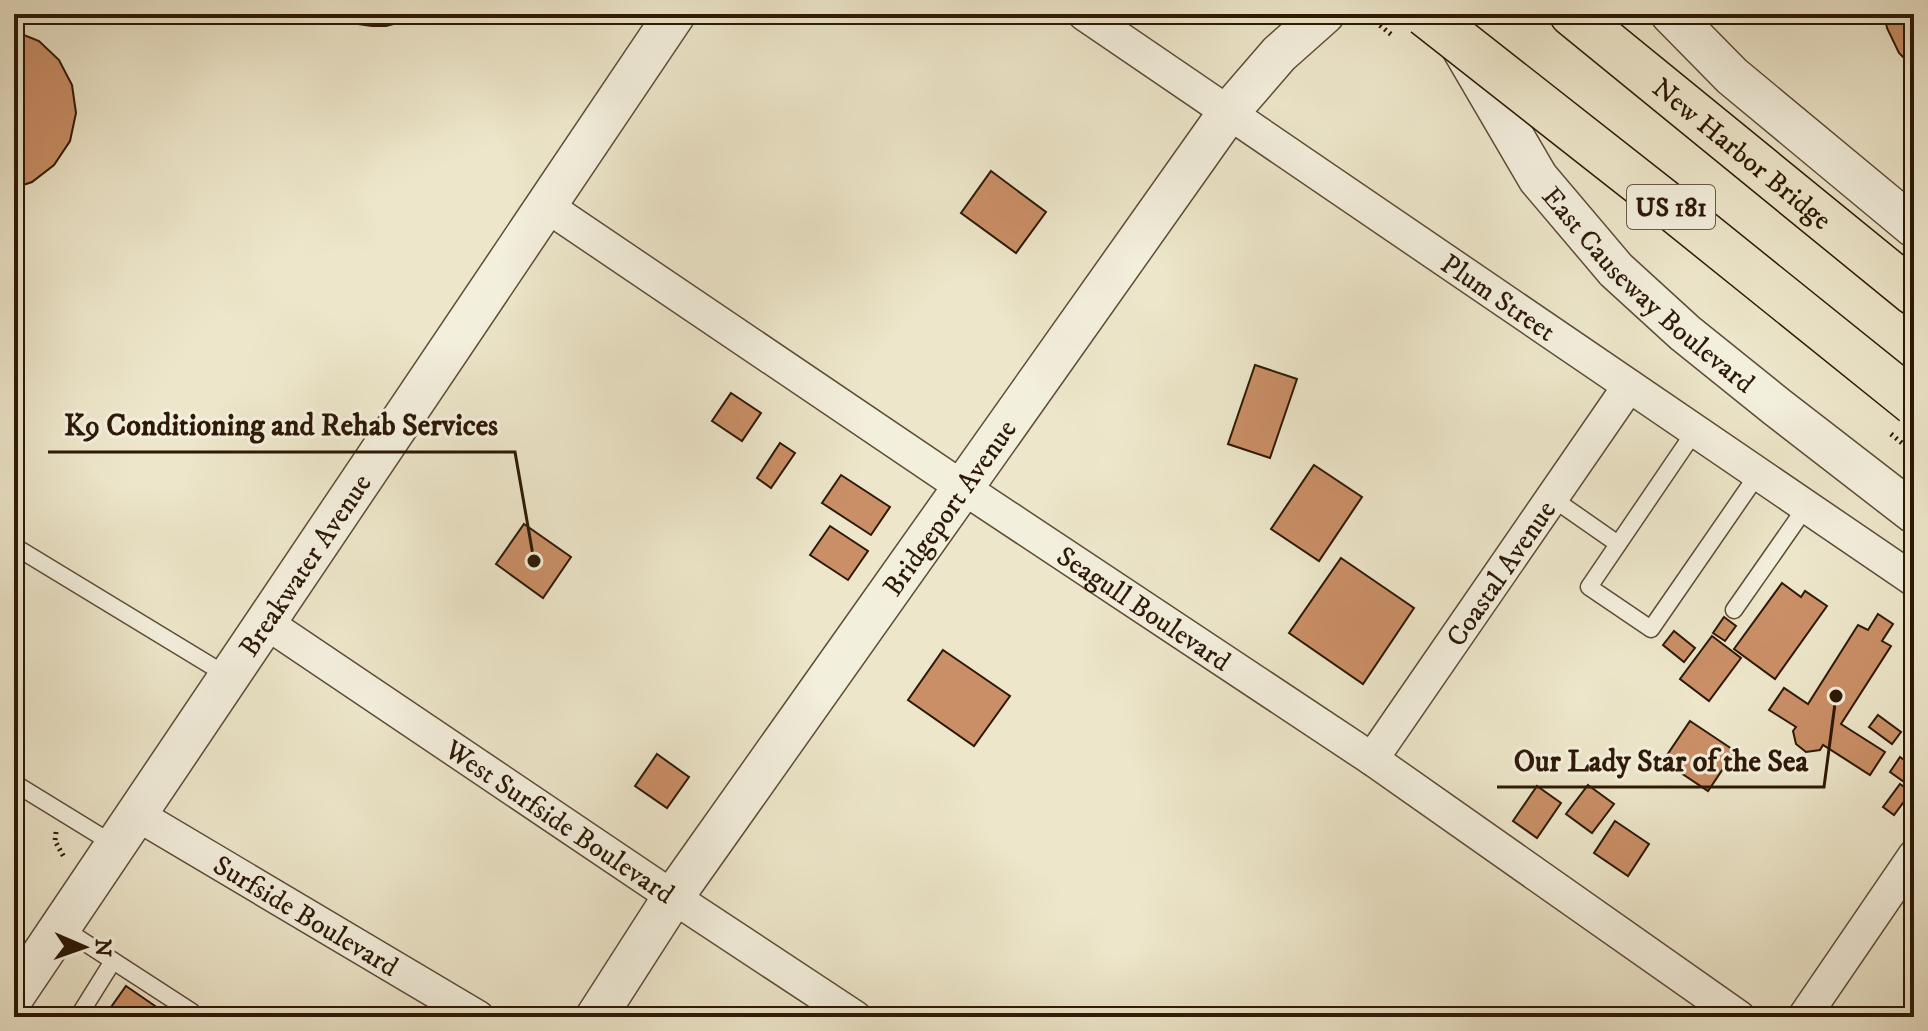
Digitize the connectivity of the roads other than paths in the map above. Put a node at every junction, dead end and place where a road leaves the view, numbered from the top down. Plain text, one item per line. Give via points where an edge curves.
1 (675, 14) edge
2 (1084, 14) edge
3 (1324, 14) edge
4 (1425, 14) edge
5 (1445, 14) edge
6 (1572, 14) edge
7 (1671, 14) edge
8 (1228, 113) junction
9 (545, 205) junction
10 (1914, 227) edge
11 (1914, 293) edge
12 (1629, 386) junction
13 (1914, 403) edge
14 (1695, 431) junction
15 (1758, 474) junction
16 (962, 487) junction
17 (1552, 498) junction
18 (1806, 507) junction
19 (1914, 513) edge
20 (1618, 544) junction
21 (14, 546) edge
22 (1914, 580) edge
23 (1734, 610) dead end
24 (265, 622) junction
25 (229, 677) junction
26 (1372, 759) junction
27 (14, 779) edge
28 (126, 830) junction
29 (1914, 856) edge
30 (673, 897) junction
31 (61, 927) junction
32 (113, 961) junction
33 (14, 996) edge
34 (78, 1017) edge
35 (189, 1017) edge
36 (478, 1017) edge
37 (596, 1017) edge
38 (855, 1017) edge
39 (1739, 1017) edge
40 (1804, 1017) edge

1 - 9 street, Breakwater Avenue
2 - 8 street, Plum Street
3 - 8 street, Bridgeport Avenue via 1279,54
4 - 13 highway, US 181, bridge
5 - 19 street, East Causeway Boulevard via 1538,178 1616,270 1685,333
6 - 11 highway, New Harbor Bridge / US 181
7 - 10 street via 1732,76
8 - 12 street, Plum Street
8 - 16 street, Bridgeport Avenue
9 - 16 street, Seagull Boulevard
9 - 24 street, Breakwater Avenue
12 - 14 street, Plum Street
12 - 17 street, Coastal Avenue
14 - 15 street, Plum Street
14 - 20 lane
15 - 18 street, Plum Street
15 - 20 lane via 1651,629 1589,587
16 - 26 street, Seagull Boulevard
16 - 30 street, Bridgeport Avenue
17 - 20 lane
17 - 26 street, Coastal Avenue
18 - 22 street, Plum Street
18 - 23 lane
21 - 25 lane
24 - 25 street, Breakwater Avenue
24 - 30 street, West Surfside Boulevard
25 - 28 street, Breakwater Avenue
26 - 39 street, Seagull Boulevard
27 - 28 lane via 65,814
28 - 31 street, Breakwater Avenue
28 - 36 street, Surfside Boulevard
29 - 40 street
30 - 37 street, Bridgeport Avenue
30 - 38 street, West Surfside Boulevard
31 - 32 lane
31 - 33 street, Breakwater Avenue
32 - 34 lane
32 - 35 lane via 192,1012

